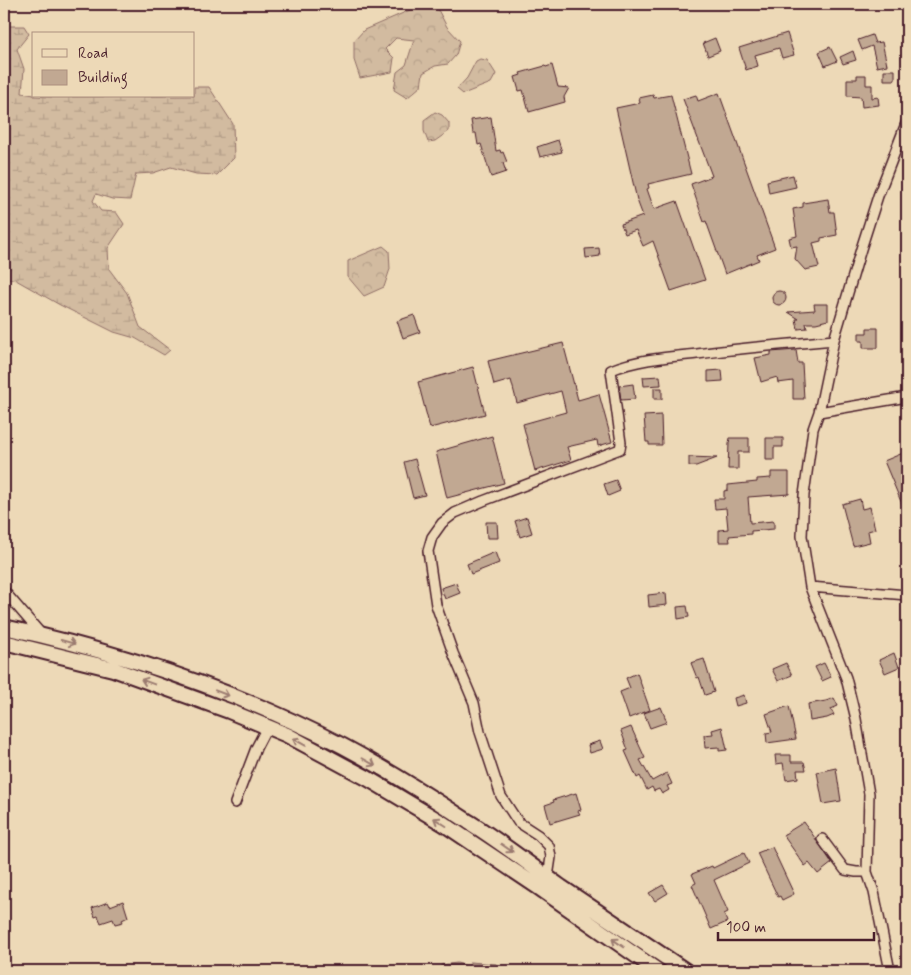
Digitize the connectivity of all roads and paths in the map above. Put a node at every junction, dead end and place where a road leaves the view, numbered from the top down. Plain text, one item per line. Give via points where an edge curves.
1 (907, 120) edge
2 (834, 340) junction
3 (907, 397) edge
4 (818, 412) junction
5 (810, 587) junction
6 (4, 591) edge
7 (907, 595) edge
8 (4, 627) edge
9 (42, 635) junction
10 (4, 642) edge
11 (267, 727) junction
12 (235, 803) dead end
13 (822, 839) dead end
14 (866, 872) junction
15 (548, 877) junction
16 (658, 971) edge
17 (686, 971) edge
18 (890, 971) edge

1 - 2 street via 866,234
2 - 4 street
2 - 15 street via 657,358 624,364 611,370 622,443 620,449 455,513 442,523 432,538 428,552 436,605 474,703 489,762 501,796 518,822 549,846 552,857
3 - 4 street
4 - 5 street via 804,495 802,536
5 - 7 street
5 - 14 street via 844,671 856,719 869,794
6 - 9 street
8 - 9 highway
9 -> 15 highway via 164,671 315,732 470,822
11 -> 10 highway via 229,710 113,669
11 - 12 street
16 -> 11 highway via 444,824 368,778
13 - 14 street via 846,870
14 - 18 street via 874,892
15 - 17 highway

